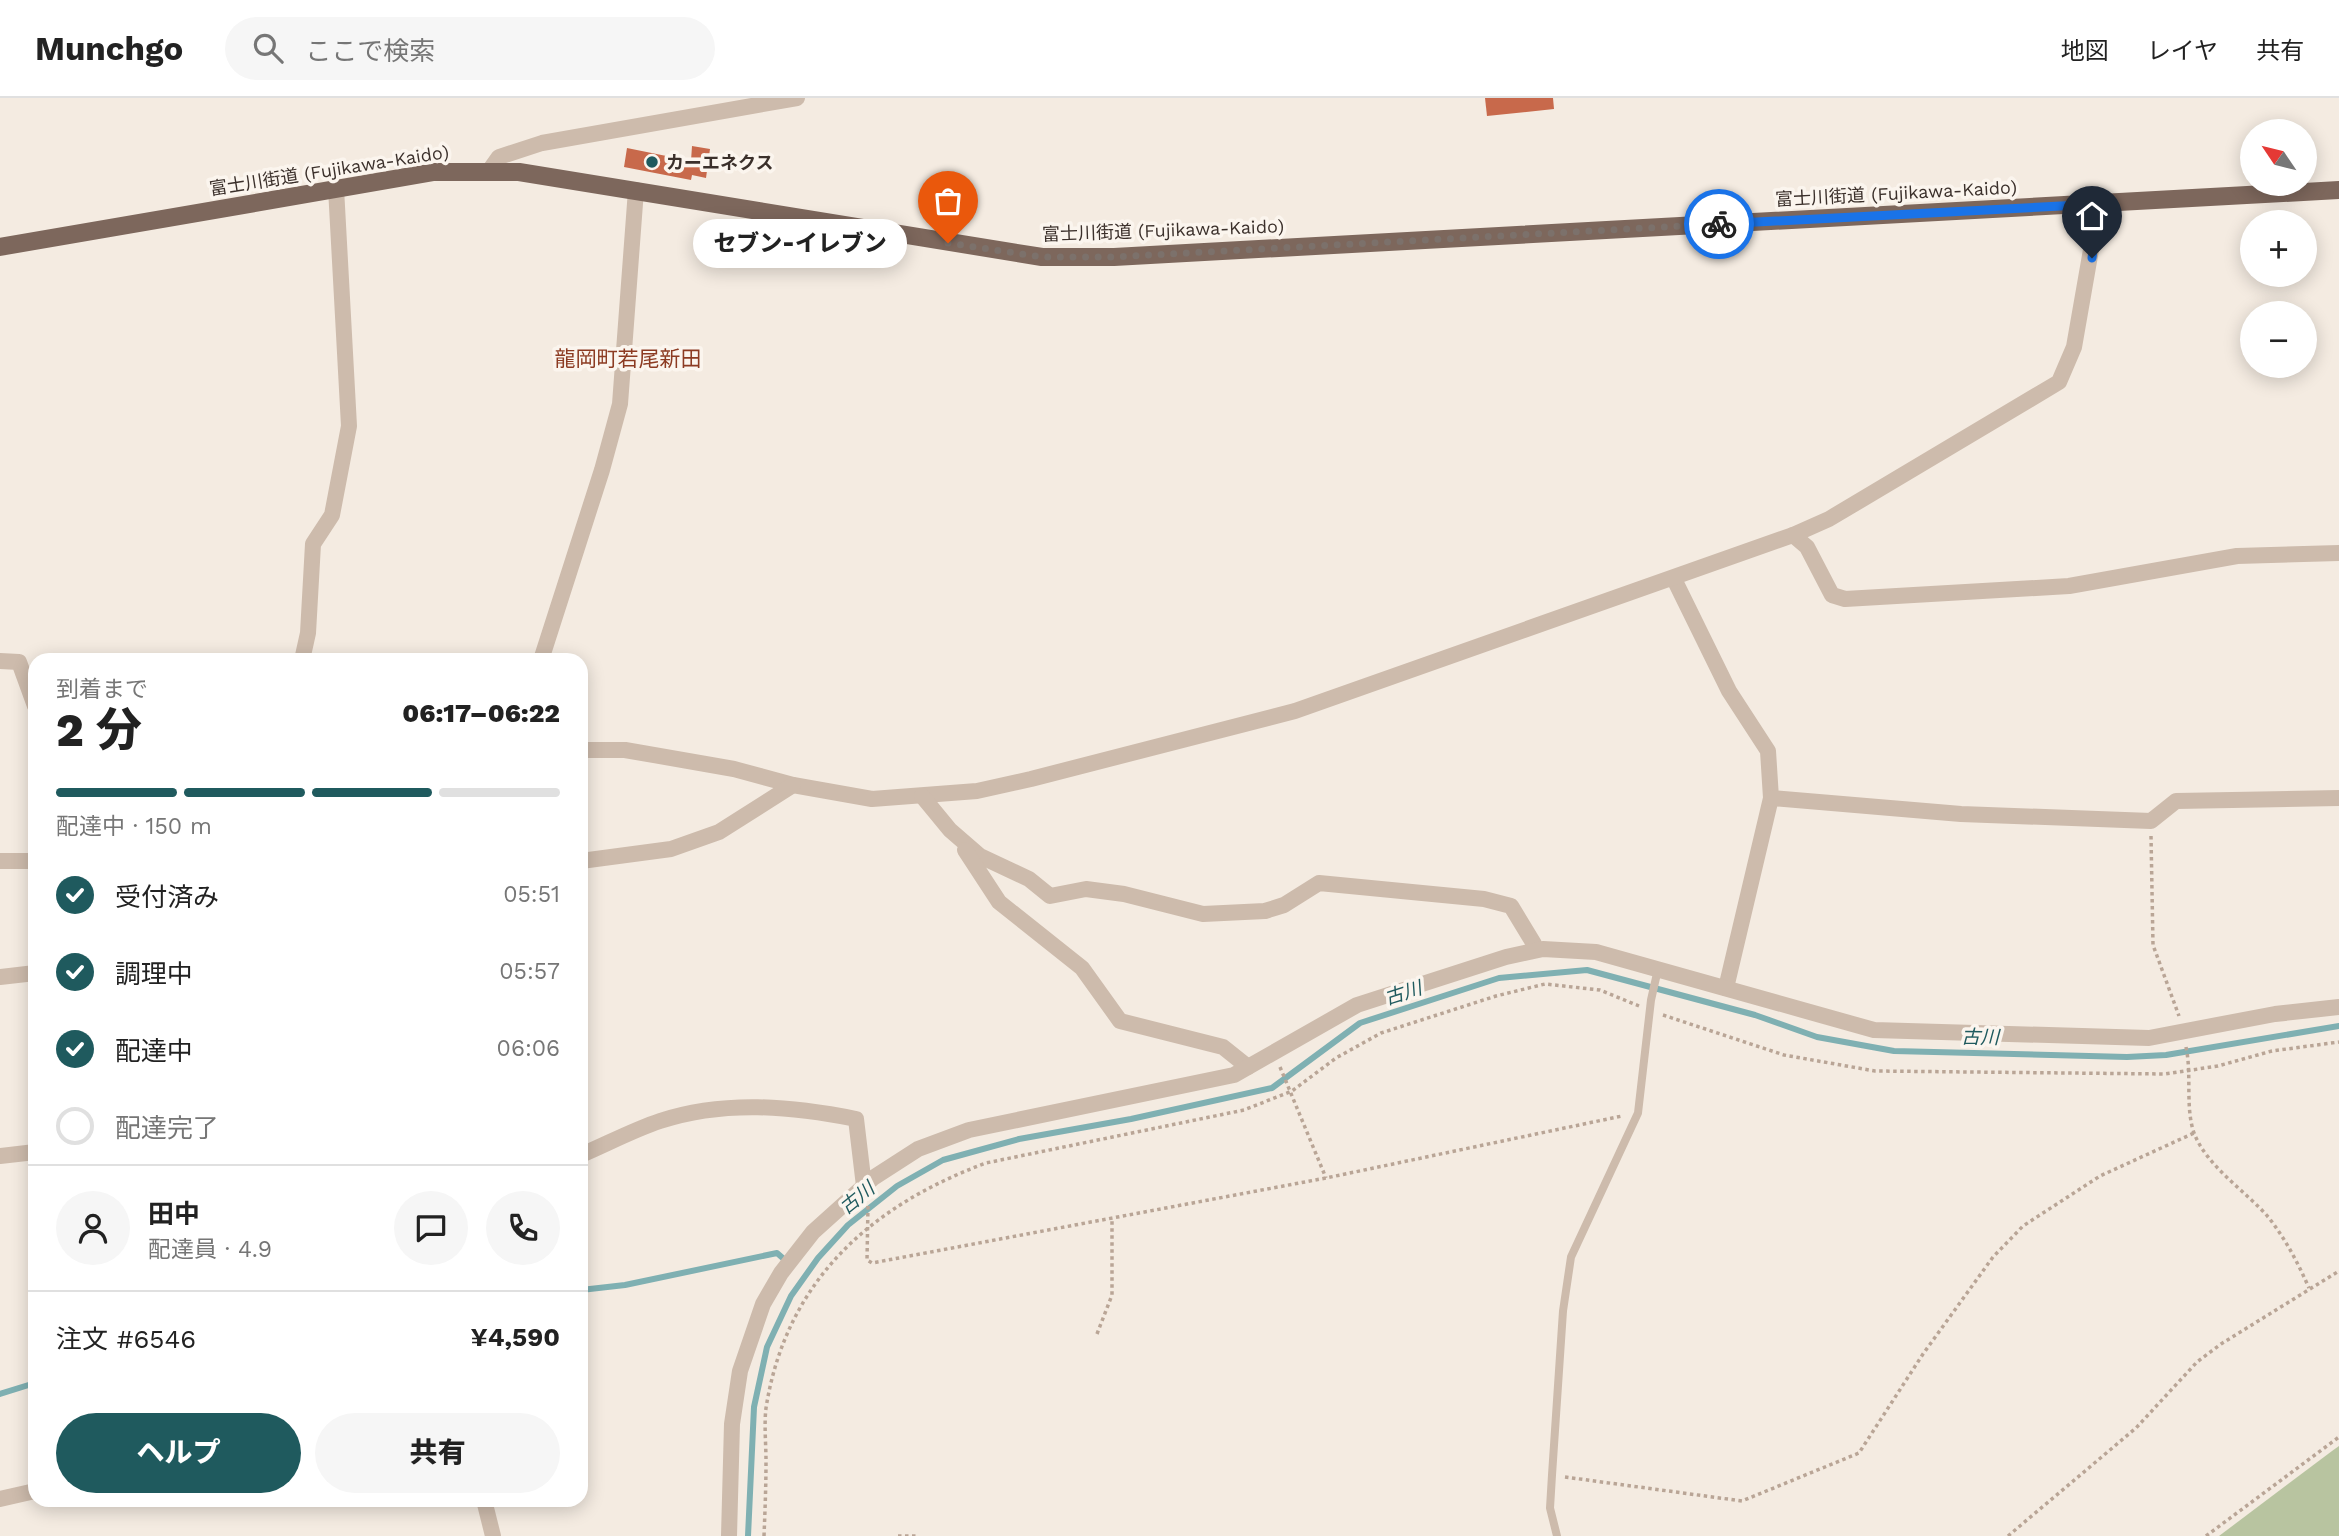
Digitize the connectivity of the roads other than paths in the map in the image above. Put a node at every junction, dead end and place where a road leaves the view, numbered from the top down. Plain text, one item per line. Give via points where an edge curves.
1 (797, 98) edge
2 (489, 171) junction
3 (336, 188) junction
4 (636, 190) junction
5 (2339, 190) edge
6 (2099, 204) junction
7 (0, 247) edge
8 (1793, 535) junction
9 (2339, 553) edge
10 (1674, 579) junction
11 (304, 653) edge
12 (543, 653) edge
13 (0, 661) edge
14 (28, 687) edge
15 (588, 750) edge
16 (793, 785) junction
17 (922, 796) junction
18 (1771, 797) junction
19 (2339, 798) edge
20 (950, 830) junction
21 (588, 860) edge
22 (28, 861) edge
23 (0, 862) edge
24 (1534, 944) dead end
25 (1658, 972) junction
26 (28, 974) edge
27 (0, 977) edge
28 (1726, 988) junction
29 (2339, 1007) edge
30 (1248, 1067) junction
31 (588, 1152) edge
32 (28, 1153) edge
33 (0, 1156) edge
34 (864, 1186) junction
35 (28, 1493) edge
36 (0, 1499) edge
37 (486, 1507) edge
38 (494, 1536) edge
39 (729, 1536) edge
40 (1556, 1536) edge

1 - 2 street via 542,144 499,157
2 - 3 main road, 富士川街道 (Fujikawa-Kaido) via 434,172
2 - 4 main road, 富士川街道 (Fujikawa-Kaido)
3 - 7 main road, 富士川街道 (Fujikawa-Kaido)
3 - 11 street via 349,426 332,515 313,544
4 - 6 main road, 富士川街道 (Fujikawa-Kaido) via 1042,257 1114,257
4 - 12 street via 620,404
5 - 6 main road, 富士川街道 (Fujikawa-Kaido)
6 - 8 street via 2074,346 2059,382 1829,519
8 - 9 street via 1807,547 1832,595 1845,599 2069,586 2237,556
8 - 10 street
10 - 17 street via 1296,711 1031,779 977,791
10 - 18 street via 1728,691 1768,751
13 - 14 street via 19,662
15 - 16 street via 625,750 734,769
16 - 17 street via 872,799
16 - 21 street via 719,832 671,849
17 - 20 street
18 - 19 street via 1961,814 2151,821 2176,801
18 - 28 street
20 - 24 street via 980,856 1029,879 1050,896 1086,889 1203,915 1265,911 1319,883 1484,899 1511,906
20 - 30 street via 999,902 1082,968 1121,1021 1223,1047
22 - 23 street
25 - 28 street
25 - 30 street via 1577,950 1524,952 1349,1008
25 - 40 lane via 1638,1113 1571,1257 1550,1508
26 - 27 street
28 - 29 street via 1854,1026 1917,1033 2149,1038
30 - 34 street via 1205,1083 969,1130 918,1149
31 - 34 street via 660,1121 708,1111 758,1106 806,1109 856,1119
32 - 33 street
34 - 39 street via 797,1251 750,1334 732,1424
35 - 36 street
37 - 38 street

